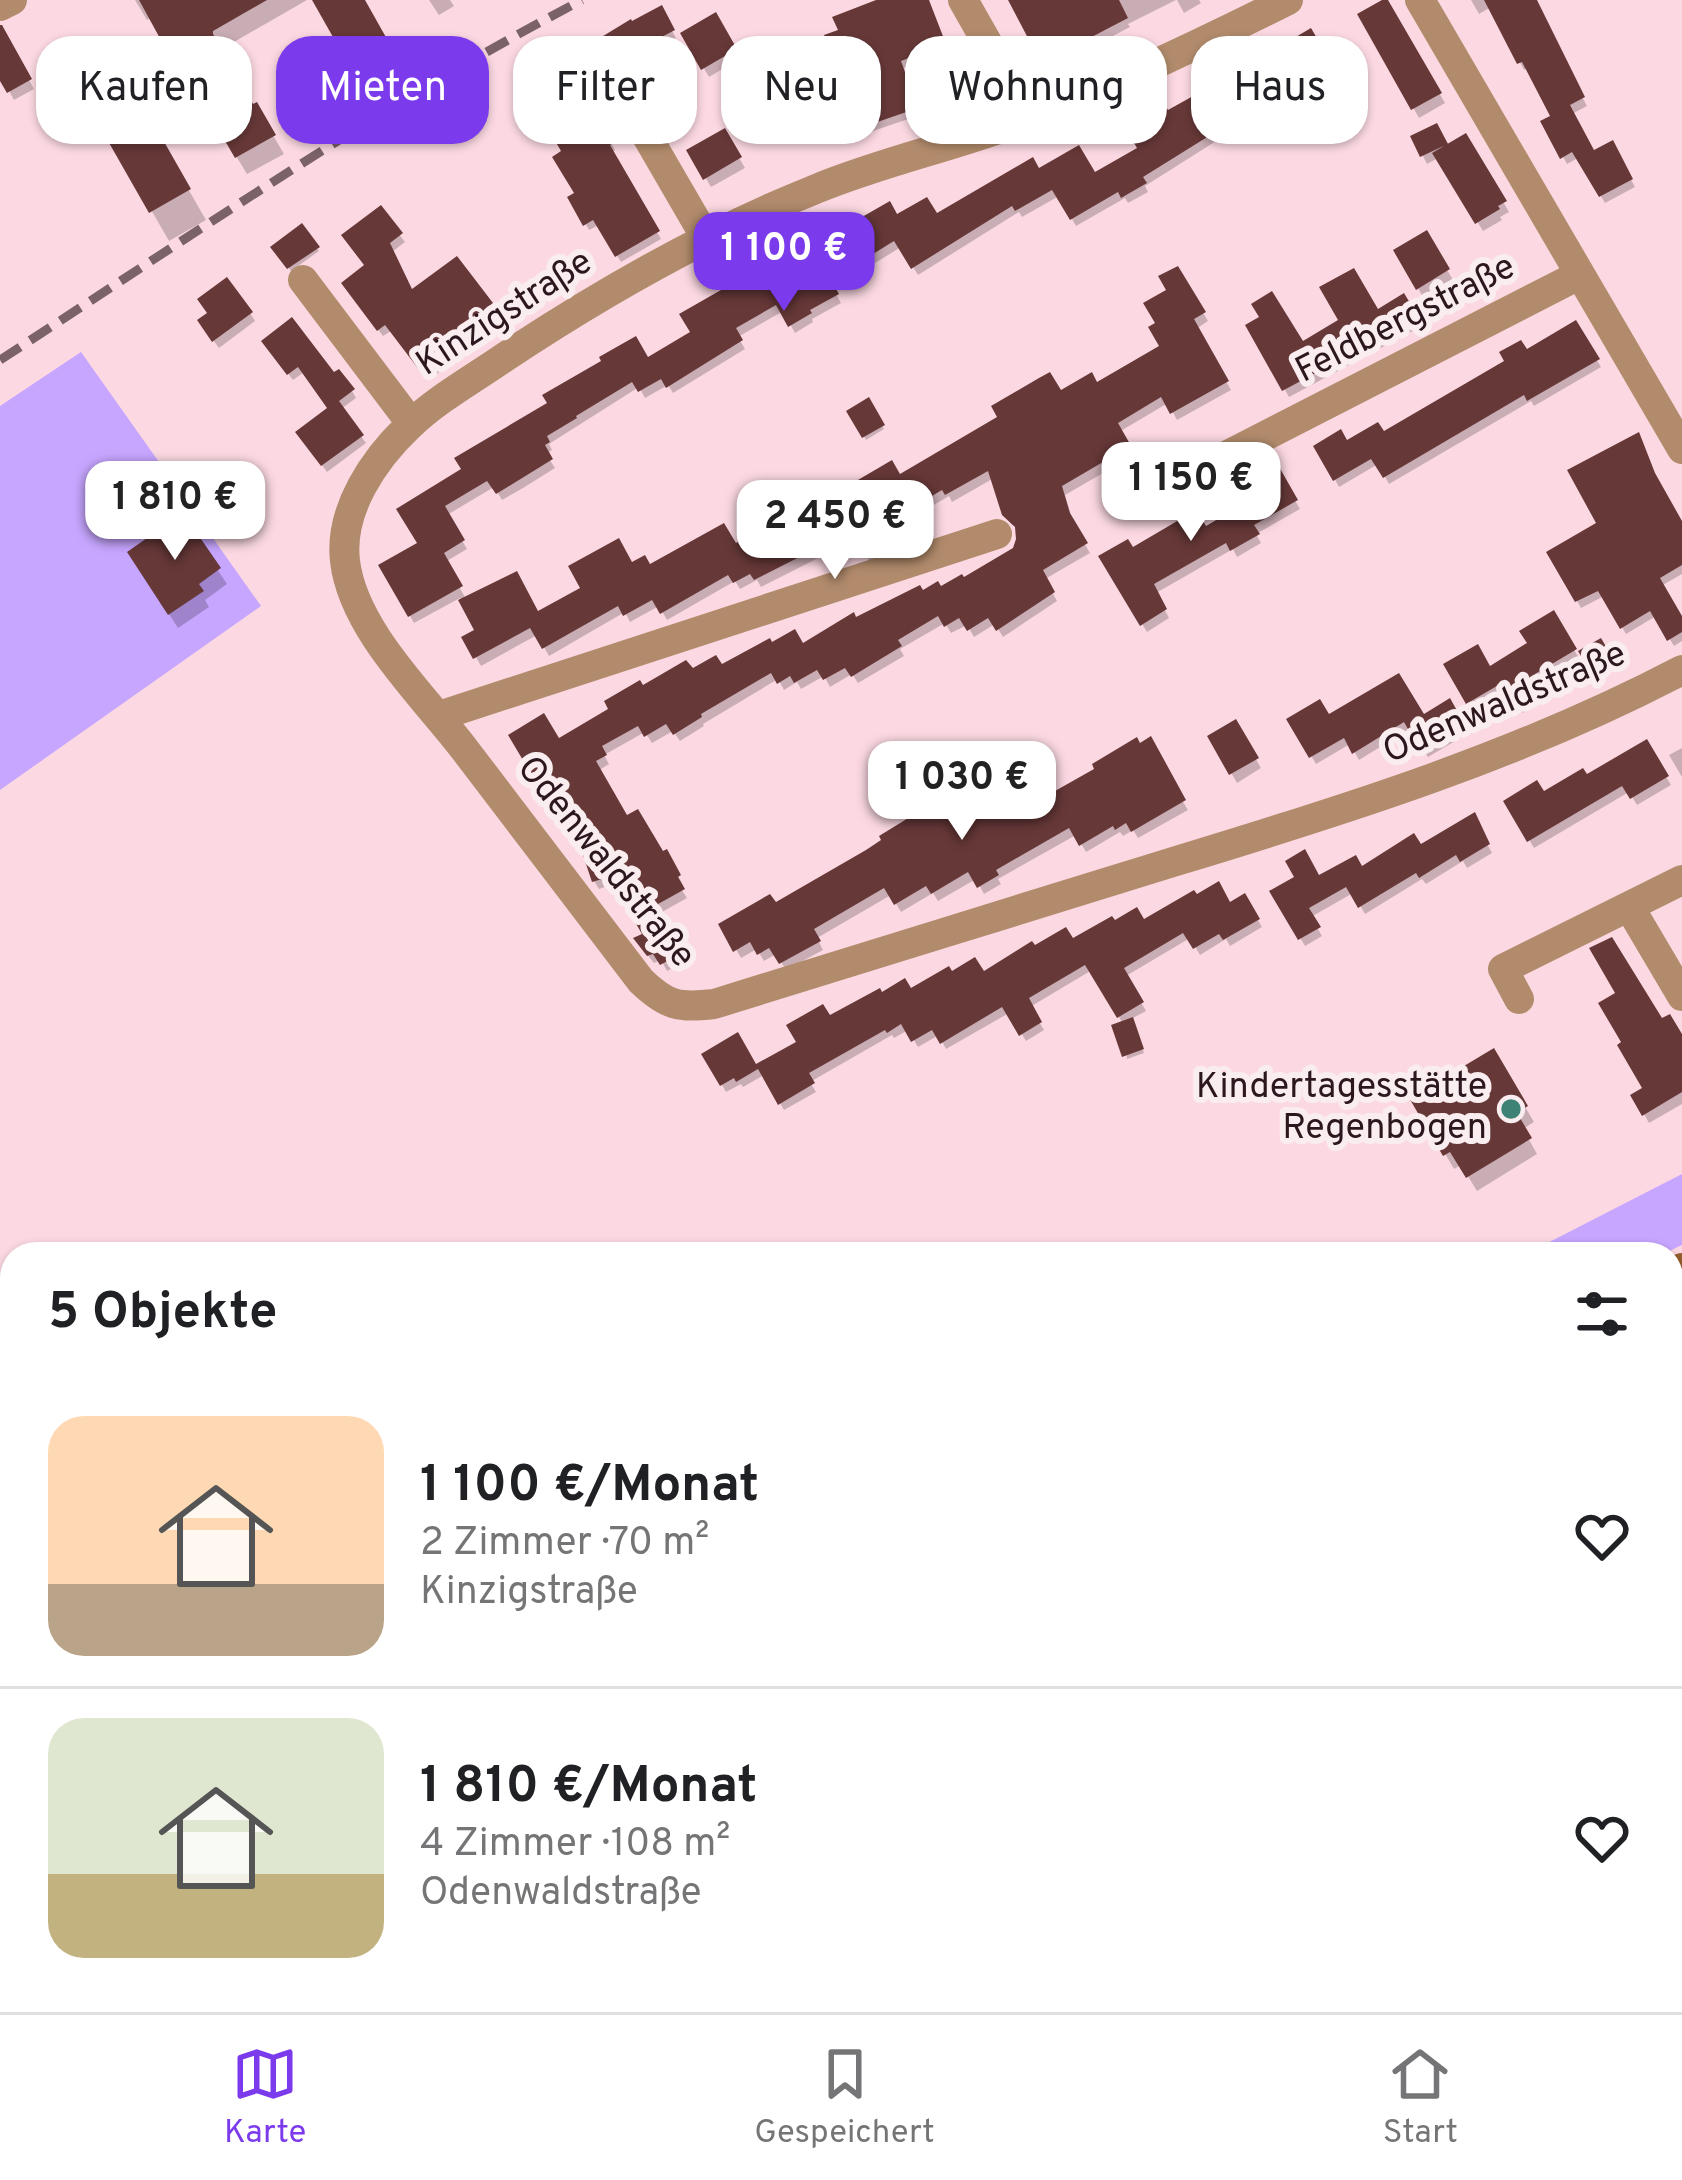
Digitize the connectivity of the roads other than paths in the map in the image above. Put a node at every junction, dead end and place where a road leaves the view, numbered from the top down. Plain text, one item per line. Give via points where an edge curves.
1 (12, 0) edge
2 (963, 0) edge
3 (1288, 0) edge
4 (1420, 0) edge
5 (0, 6) edge
6 (983, 36) edge
7 (1167, 60) edge
8 (651, 144) edge
9 (959, 144) edge
10 (706, 238) junction
11 (1580, 275) junction
12 (303, 280) dead end
13 (1671, 407) edge
14 (411, 423) junction
15 (1682, 449) edge
16 (1140, 500) dead end
17 (997, 533) dead end
18 (345, 536) joint
19 (1682, 670) edge
20 (440, 716) junction
21 (1682, 880) edge
22 (1630, 908) junction
23 (1682, 996) edge
24 (1520, 999) dead end

1 - 5 street
2 - 6 street
3 - 7 street, Kinzigstraße
4 - 11 street
8 - 10 street
9 - 10 street, Kinzigstraße via 850,176
10 - 14 street, Kinzigstraße via 544,331
11 - 13 street
11 - 16 street, Feldbergstraße
12 - 14 street, Kinzigstraße
13 - 15 street
14 - 18 street, Kinzigstraße via 372,470
17 - 20 street
18 - 20 street, Odenwaldstraße via 359,610
19 - 20 street, Odenwaldstraße via 1410,788 691,1006 674,1005 641,981
21 - 22 street
22 - 23 street
22 - 24 street via 1503,969

